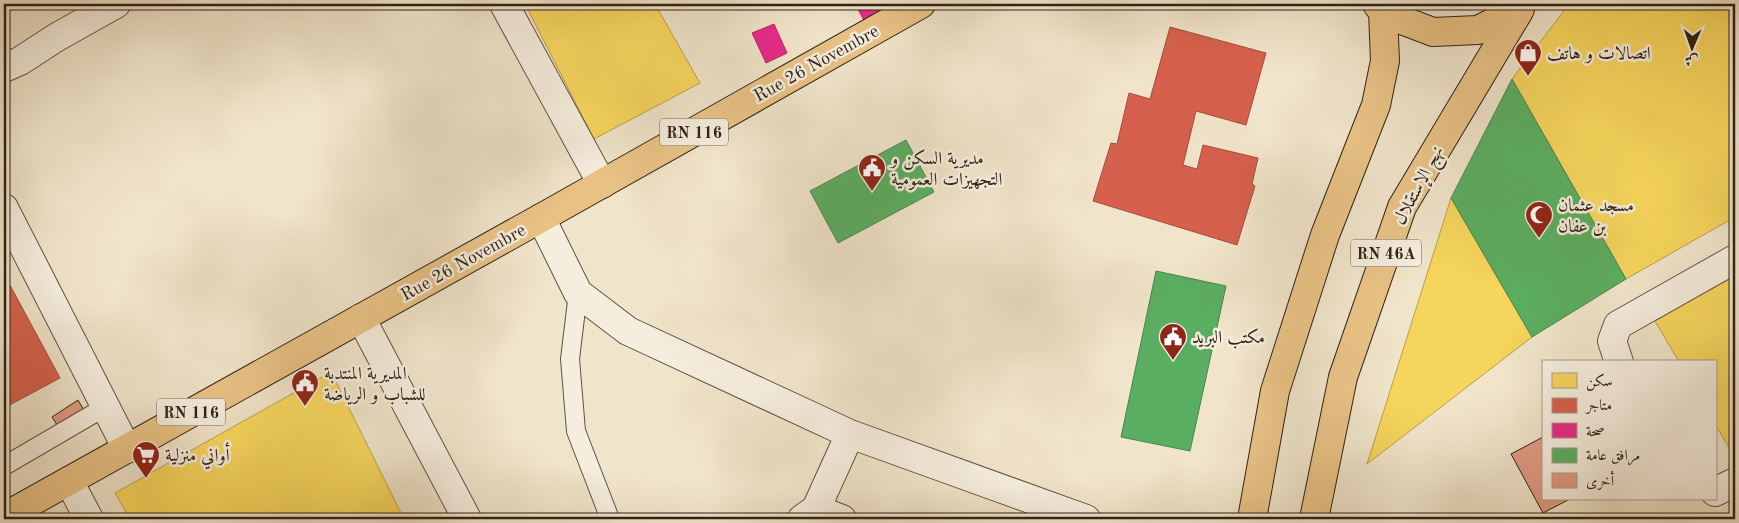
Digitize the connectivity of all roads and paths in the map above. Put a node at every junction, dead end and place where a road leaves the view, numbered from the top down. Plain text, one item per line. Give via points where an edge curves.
1 (116, 4) edge
2 (504, 4) edge
3 (921, 4) edge
4 (1522, 7) edge
5 (1380, 8) edge
6 (12, 64) edge
7 (602, 184) junction
8 (6, 218) edge
9 (541, 218) junction
10 (1735, 259) edge
11 (578, 293) junction
12 (370, 313) junction
13 (1618, 360) edge
14 (105, 407) junction
15 (850, 434) junction
16 (127, 449) junction
17 (4, 466) edge
18 (69, 481) junction
19 (1735, 482) edge
20 (1716, 492) edge
21 (809, 514) edge
22 (4, 518) edge
23 (89, 519) edge
24 (467, 519) edge
25 (610, 519) edge
26 (842, 519) edge
27 (1086, 519) edge
28 (1252, 519) edge
29 (1314, 519) edge

1 - 6 street
2 - 7 street
3 - 7 main road, Rue 26 Novembre / RN 116
4 - 5 main road via 1478,30 1433,32
4 - 29 main road, نهج الإستقلال / RN 46A via 1402,207 1343,377
5 - 28 main road, RN 46A via 1385,61 1376,104 1325,235 1275,391
7 - 9 main road, Rue 26 Novembre / RN 116
8 - 14 street
9 - 11 street
9 - 12 main road, Rue 26 Novembre / RN 116
10 - 13 street via 1618,325 1612,341
11 - 15 street via 628,331
11 - 25 lane via 570,359 576,431
12 - 16 main road, Rue 26 Novembre / RN 116
12 - 24 street
14 - 16 street
14 - 17 lane
15 - 21 street
15 - 27 street
16 - 18 main road, Rue 26 Novembre / RN 116
18 - 22 main road, Rue 26 Novembre / RN 116
18 - 23 street
19 - 20 street
21 - 26 street

